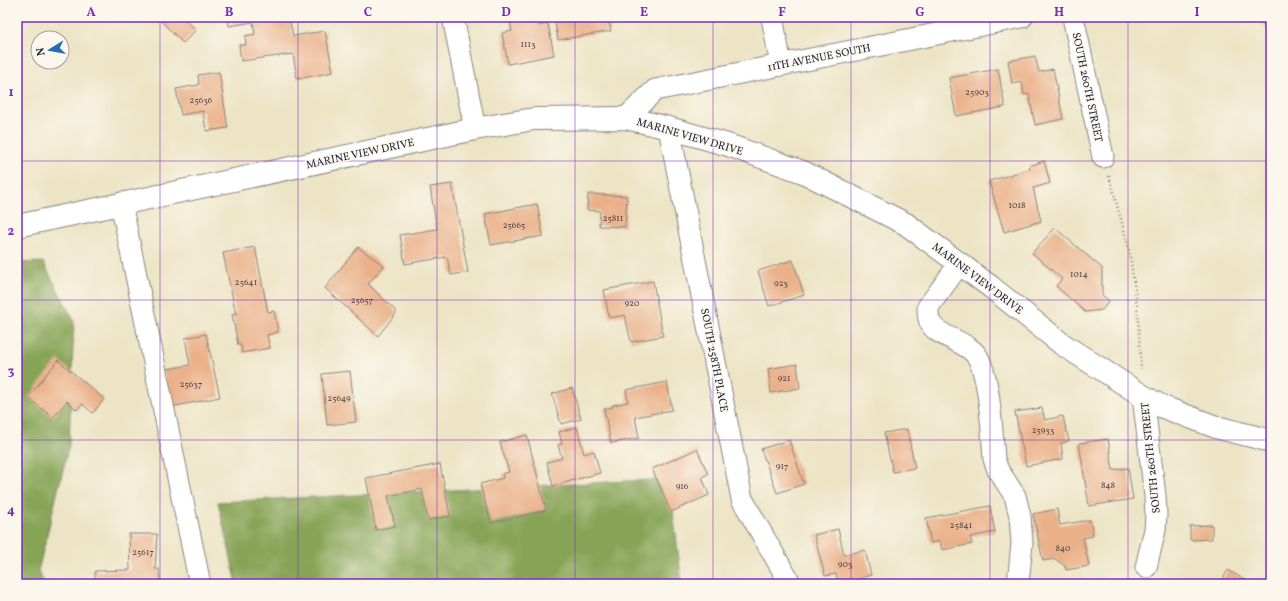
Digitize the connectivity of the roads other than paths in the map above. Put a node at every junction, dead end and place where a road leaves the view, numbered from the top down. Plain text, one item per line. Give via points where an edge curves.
1 (453, 17) edge
2 (772, 17) edge
3 (1073, 17) edge
4 (1015, 18) edge
5 (781, 65) junction
6 (626, 118) junction
7 (668, 128) junction
8 (475, 129) junction
9 (1103, 158) road end
10 (121, 203) junction
11 (17, 226) edge
12 (960, 264) junction
13 (1143, 396) junction
14 (1271, 440) edge
15 (1146, 567) dead end
16 (790, 583) dead end
17 (200, 584) edge
18 (1018, 584) edge

1 - 8 street
2 - 5 street
3 - 9 street, SOUTH 260TH STREET
4 - 5 street, 11TH AVENUE SOUTH
5 - 6 street, 11TH AVENUE SOUTH via 655,90
6 - 7 main road, MARINE VIEW DRIVE
6 - 8 main road, MARINE VIEW DRIVE via 534,119
7 - 12 main road, MARINE VIEW DRIVE via 728,145 804,172 906,224
7 - 16 street, SOUTH 258TH PLACE via 742,499
8 - 10 main road, MARINE VIEW DRIVE
10 - 11 main road, MARINE VIEW DRIVE
10 - 17 street
12 - 13 main road, MARINE VIEW DRIVE via 1062,344
12 - 18 street via 928,307 929,319 936,330 967,346 983,367 994,459 1015,496 1020,516 1022,543
13 - 14 main road, MARINE VIEW DRIVE via 1162,407 1216,427
13 - 15 street, SOUTH 260TH STREET via 1156,515

